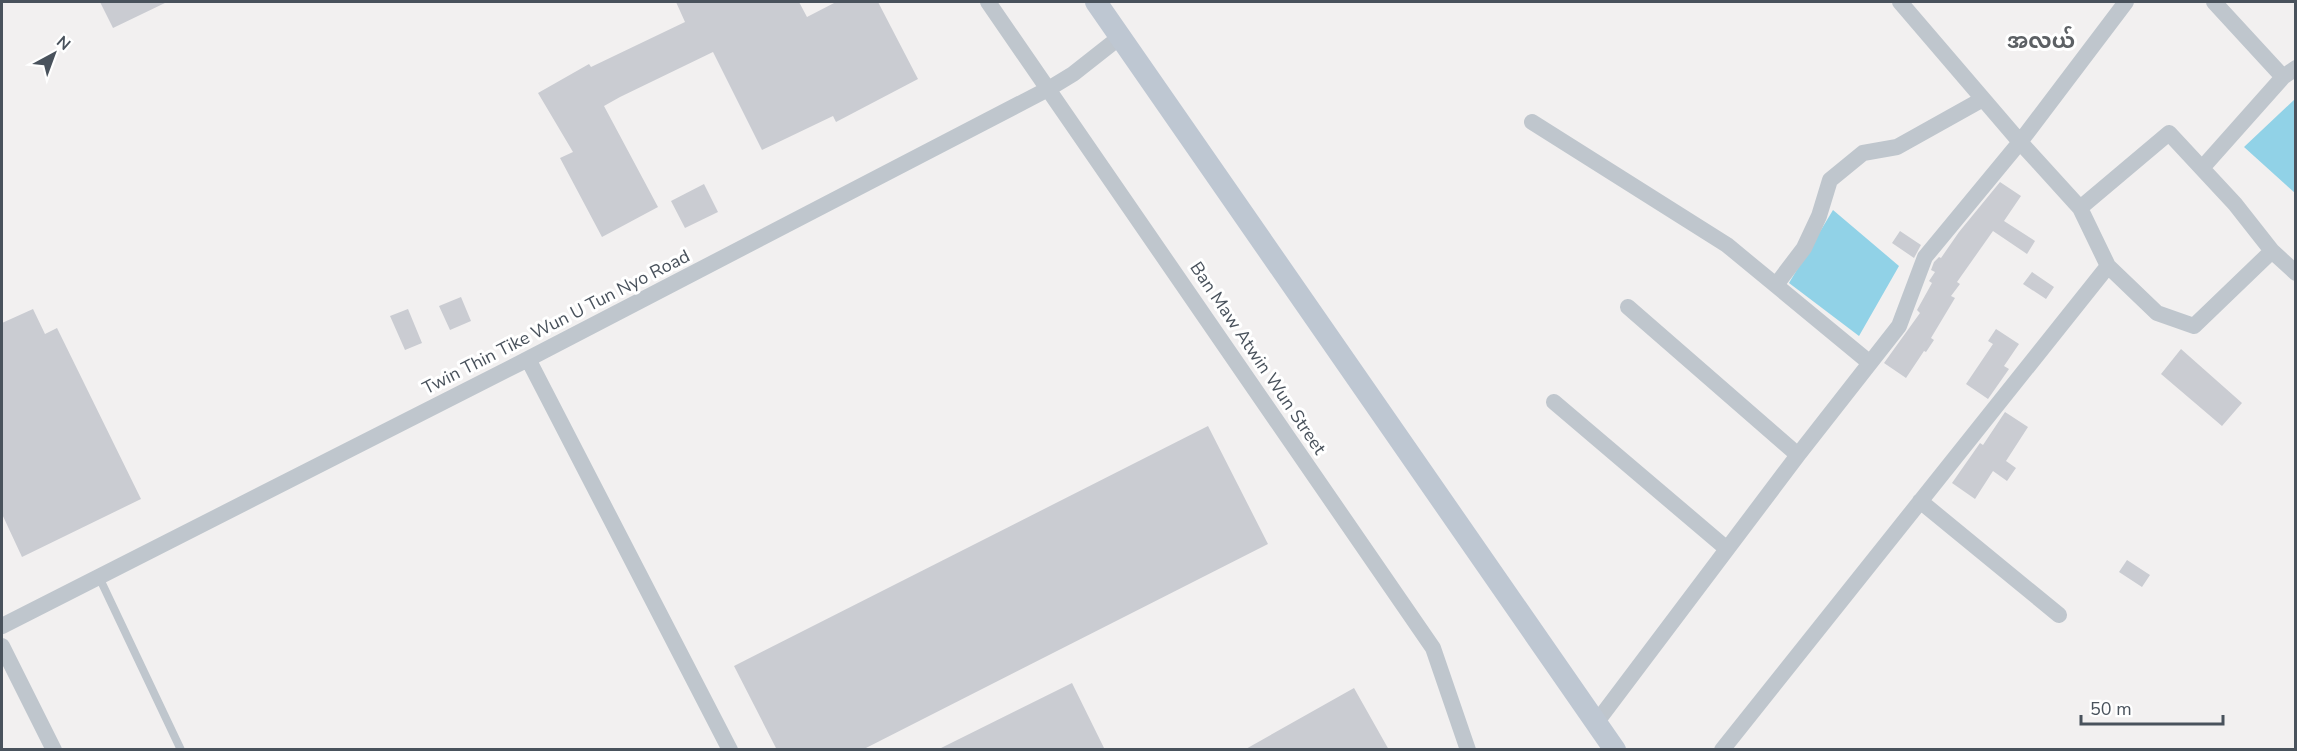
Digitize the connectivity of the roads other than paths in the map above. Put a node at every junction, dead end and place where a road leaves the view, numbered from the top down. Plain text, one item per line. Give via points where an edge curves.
1 (988, 2) edge
2 (1096, 2) edge
3 (1900, 2) edge
4 (2126, 2) edge
5 (2214, 2) edge
6 (1120, 37) junction
7 (2289, 72) edge
8 (1050, 88) junction
9 (1983, 99) junction
10 (1532, 122) dead end
11 (2020, 142) junction
12 (2203, 167) junction
13 (2080, 208) junction
14 (2272, 251) junction
15 (2108, 266) junction
16 (2295, 273) edge
17 (1776, 285) junction
18 (1629, 307) dead end
19 (528, 359) junction
20 (1870, 363) junction
21 (1554, 402) dead end
22 (1798, 454) junction
23 (1920, 501) junction
24 (1727, 549) junction
25 (99, 577) junction
26 (2059, 615) dead end
27 (2, 626) edge
28 (2, 646) edge
29 (1596, 723) junction
30 (54, 750) edge
31 (181, 750) edge
32 (730, 750) edge
33 (1468, 750) edge
34 (1615, 750) edge
35 (1722, 750) edge

1 - 8 street, Ban Maw Atwin Wun Street
2 - 6 main road
3 - 9 street
4 - 11 street
5 - 7 street
6 - 8 street, Twin Thin Tike Wun U Tun Nyo Road
6 - 29 main road
7 - 12 street
8 - 19 street, Twin Thin Tike Wun U Tun Nyo Road
8 - 33 street, Ban Maw Atwin Wun Street via 1433,648
9 - 11 street
9 - 17 street via 1897,147 1863,153 1830,180 1804,248
10 - 17 street via 1727,244
11 - 13 street
11 - 20 street via 1925,257 1899,326
12 - 13 street via 2169,133
12 - 14 street
13 - 15 street
14 - 15 street via 2194,326 2157,314
14 - 16 street
15 - 23 street
17 - 20 street
18 - 22 street
19 - 25 street, Twin Thin Tike Wun U Tun Nyo Road
19 - 32 street
20 - 22 street
21 - 24 street
22 - 24 street
23 - 26 street
23 - 35 street
24 - 29 street
25 - 27 street, Twin Thin Tike Wun U Tun Nyo Road
25 - 31 lane
28 - 30 street
29 - 34 main road

